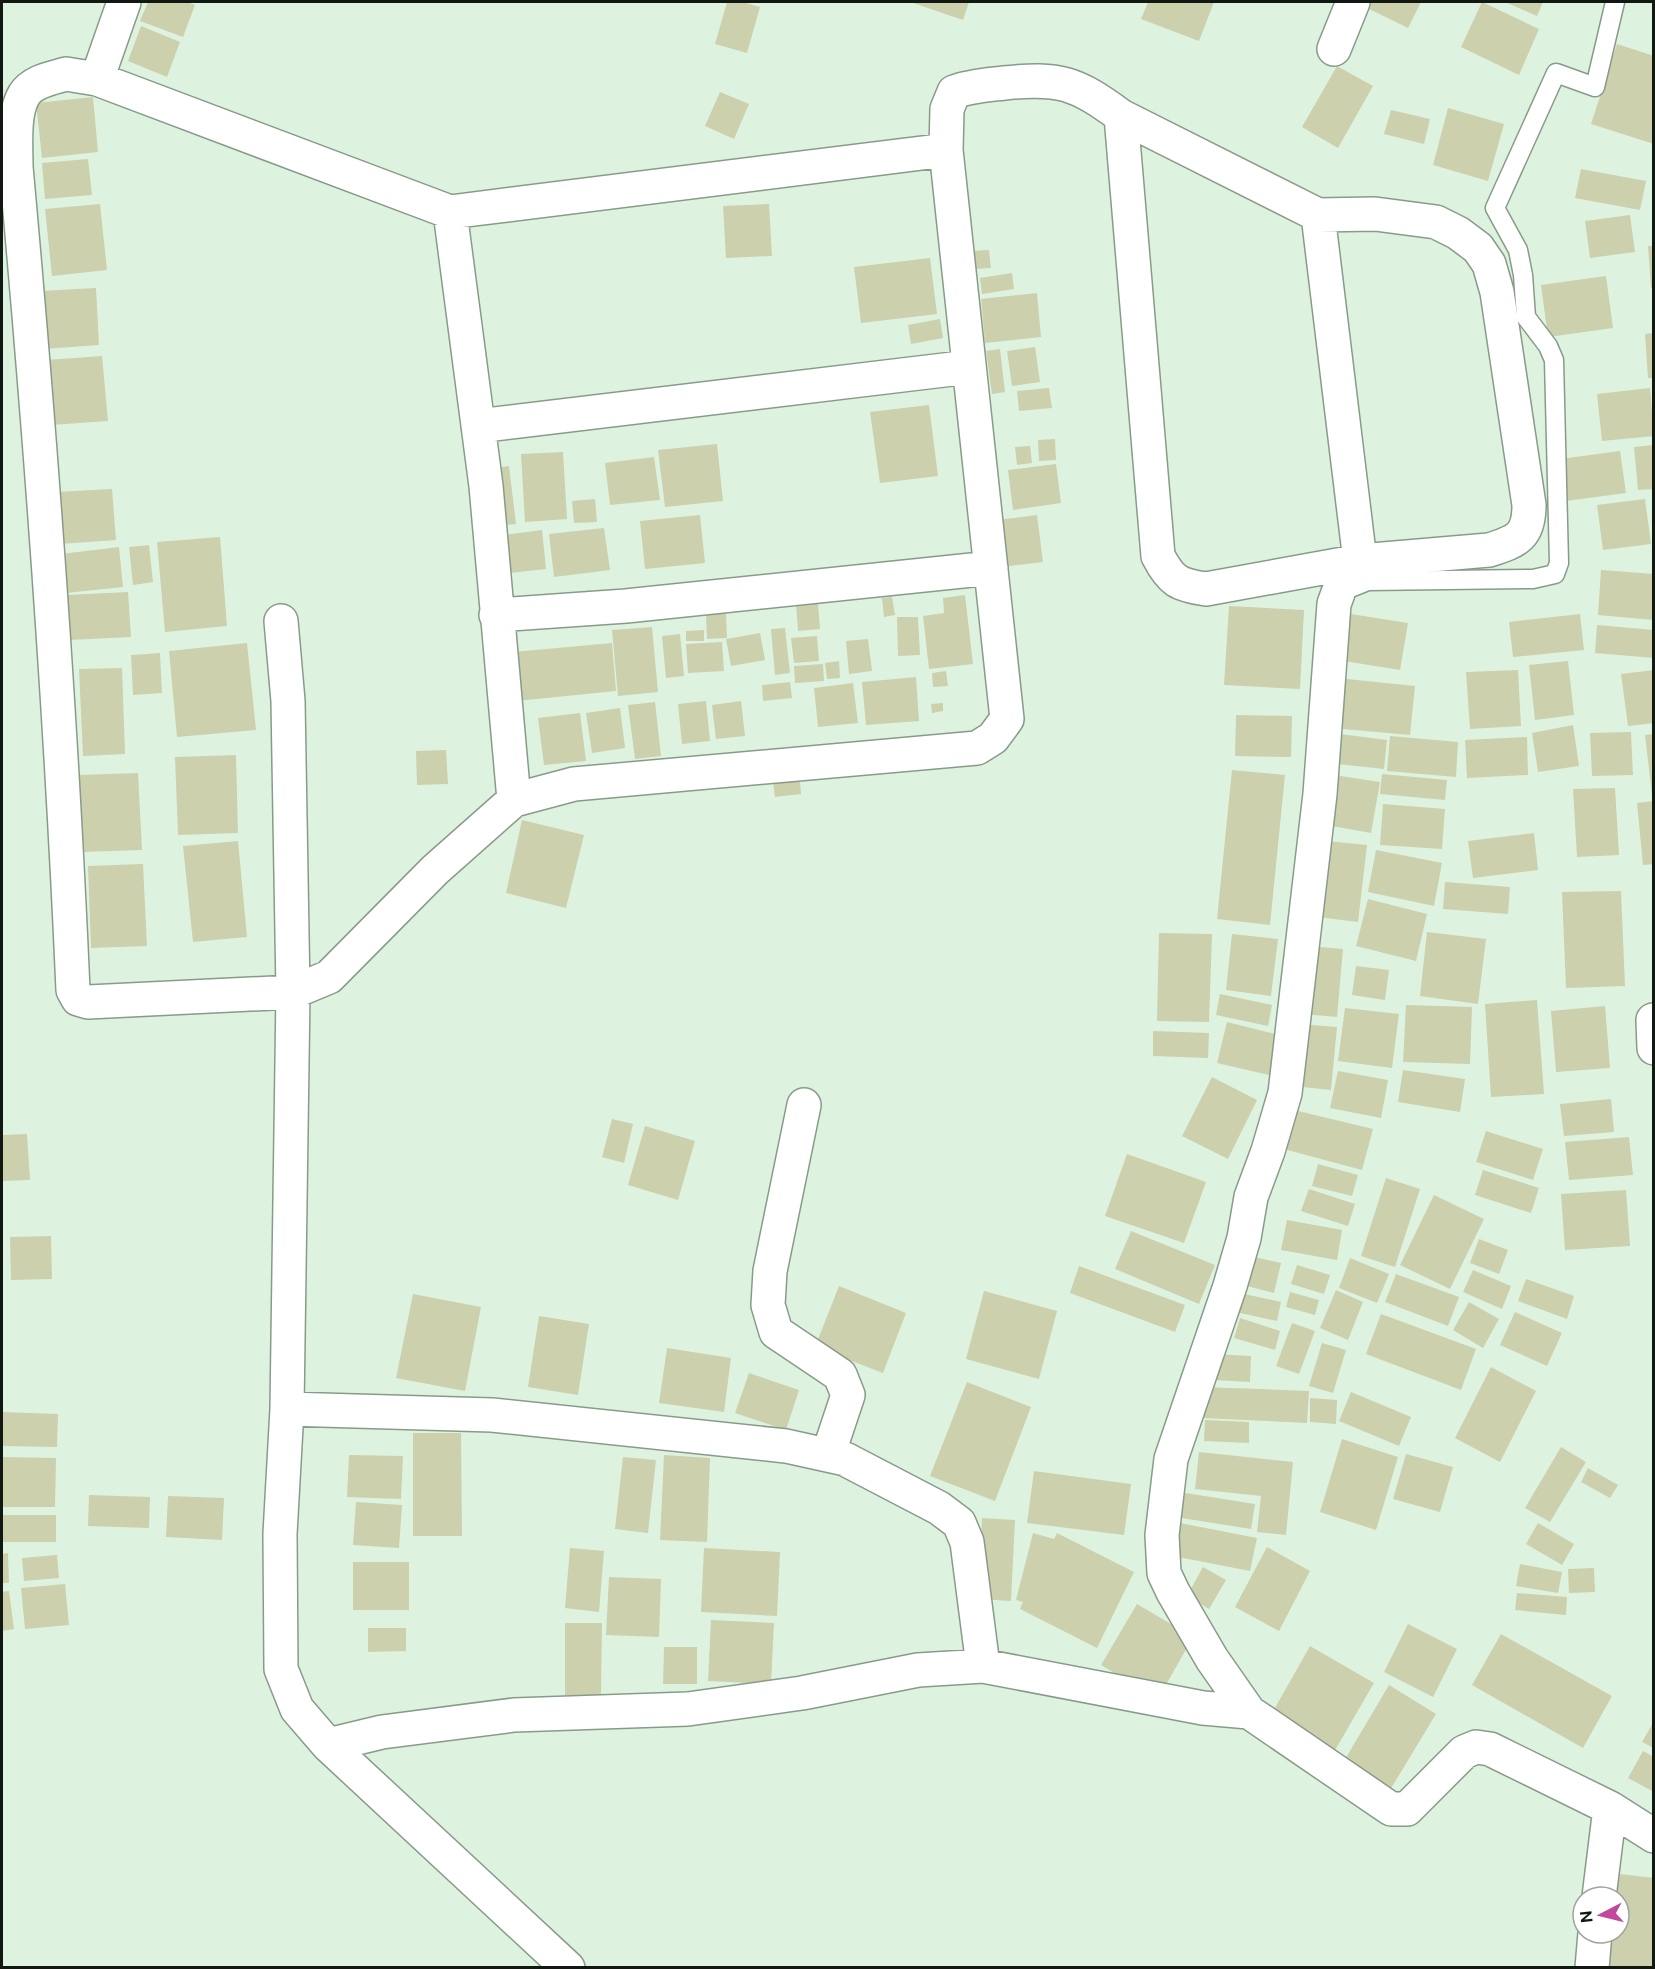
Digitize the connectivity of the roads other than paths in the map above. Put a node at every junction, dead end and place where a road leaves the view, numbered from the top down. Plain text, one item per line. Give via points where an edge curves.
1 (124, 2) edge
2 (1353, 2) edge
3 (1615, 2) edge
4 (1334, 49) dead end
5 (97, 79) junction
6 (1121, 116) junction
7 (946, 150) junction
8 (450, 212) junction
9 (1318, 215) junction
10 (969, 368) junction
11 (478, 426) junction
12 (1360, 561) junction
13 (991, 568) junction
14 (1338, 593) joint
15 (496, 615) junction
16 (281, 621) dead end
17 (514, 800) junction
18 (293, 992) junction
19 (804, 1105) dead end
20 (287, 1409) junction
21 (828, 1455) junction
22 (983, 1666) junction
23 (1249, 1712) junction
24 (328, 1745) junction
25 (1610, 1808) junction
26 (1653, 1836) edge
27 (1600, 1885) edge
28 (1594, 1945) edge
29 (568, 1968) edge
30 (1592, 1968) edge

1 - 5 street
2 - 4 street
3 - 14 lane via 1596,87 1555,74 1496,203 1496,211 1518,250 1526,317 1554,360 1559,563 1555,574 1533,579 1368,581
5 - 8 street
5 - 18 street via 66,74 41,81 24,94 15,127 40,432 73,990 78,999 88,1002
6 - 7 street via 1070,85 1041,79 968,87 954,92 947,108
6 - 9 street
6 - 12 street via 1158,556 1168,577 1206,589
7 - 8 street
7 - 10 street
8 - 11 street
9 - 12 street
9 - 12 street via 1375,214 1436,222 1478,248 1489,264 1497,291 1529,505 1529,524 1508,544 1489,550
10 - 11 street
10 - 13 street
11 - 15 street
13 - 15 street via 626,606
13 - 17 street via 1007,719 993,738 977,748 574,784
14 - 23 street via 1334,604 1320,794 1285,1094 1251,1197 1230,1286 1172,1459 1162,1535 1164,1573 1173,1592
15 - 17 street
16 - 18 street via 288,700
17 - 18 street via 435,870 329,977
18 - 20 street
19 - 21 street via 770,1271 768,1305 776,1332 840,1375 848,1395
20 - 21 street via 492,1415 786,1446
20 - 24 street via 280,1534 281,1669 297,1709
21 - 22 street via 844,1459 939,1508 959,1523 966,1542
22 - 23 street via 1203,1708
22 - 24 street via 918,1670 802,1693 687,1709 514,1715 382,1732
23 - 25 street via 1391,1809 1407,1809 1464,1752 1476,1747 1490,1749
24 - 29 street
25 - 26 street
25 - 27 street
28 - 30 street

